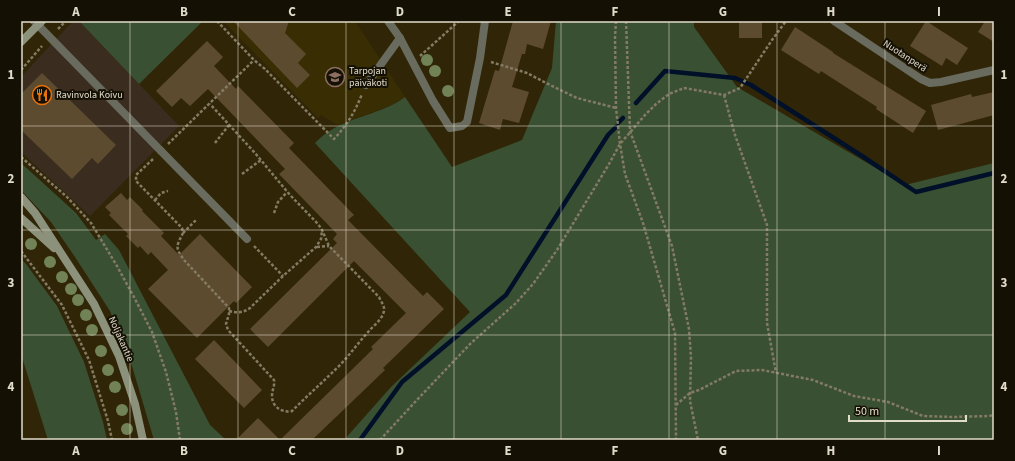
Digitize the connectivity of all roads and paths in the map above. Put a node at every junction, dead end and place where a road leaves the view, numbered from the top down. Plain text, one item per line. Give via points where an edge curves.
1 (388, 21) edge
2 (459, 21) edge
3 (485, 21) edge
4 (616, 21) edge
5 (626, 21) edge
6 (786, 21) edge
7 (834, 21) edge
8 (38, 22) edge
9 (219, 22) edge
10 (400, 38) junction
11 (21, 42) edge
12 (480, 58) junction
13 (254, 60) junction
14 (413, 63) junction
15 (994, 70) edge
16 (366, 85) joint
17 (724, 95) junction
18 (210, 104) junction
19 (616, 108) junction
20 (229, 125) junction
21 (630, 132) junction
22 (214, 143) dead end
23 (620, 144) junction
24 (161, 151) junction
25 (21, 158) edge
26 (261, 160) junction
27 (242, 174) dead end
28 (168, 190) dead end
29 (287, 192) junction
30 (21, 198) edge
31 (155, 200) junction
32 (274, 213) dead end
33 (21, 218) edge
34 (197, 219) dead end
35 (322, 230) junction
36 (183, 233) junction
37 (247, 239) joint
38 (316, 246) junction
39 (329, 246) junction
40 (21, 251) edge
41 (63, 255) junction
42 (283, 276) junction
43 (229, 311) junction
44 (776, 373) junction
45 (690, 392) junction
46 (676, 405) junction
47 (994, 415) edge
48 (112, 440) edge
49 (143, 440) edge
50 (180, 440) edge
51 (380, 440) edge
52 (676, 440) edge
53 (698, 440) edge

1 - 10 street
2 - 14 path
3 - 12 street
4 - 19 path
5 - 21 path
6 - 17 path via 740,88
7 - 15 street, Nuotanperä via 930,83
8 - 11 main road
8 - 24 street
9 - 13 path
10 - 14 street
10 - 16 street
12 - 14 street via 467,122 462,126 450,128
12 - 19 path via 527,73 578,98
13 - 16 path via 334,139 353,115
13 - 18 path
17 - 21 path via 684,88 669,94 656,104
17 - 44 path via 735,135 767,225 767,324
18 - 20 path
18 - 24 path
19 - 23 path
20 - 22 path
20 - 26 path
21 - 23 path
21 - 45 path via 672,246 689,329
23 - 46 path via 624,174 643,223 675,333
23 - 51 path via 557,250 533,284 516,303 470,344
24 - 31 path via 136,176 136,181
24 - 37 street
25 - 50 path via 67,197 91,224 117,266 152,332 166,372
26 - 27 path
26 - 29 path
28 - 31 path
29 - 32 path via 278,202
29 - 35 path
30 - 41 main road, Noljakantie via 35,213
31 - 36 path via 182,228
33 - 41 main road, Noljakantie
34 - 36 path
35 - 38 path via 321,239
35 - 39 path
36 - 43 path via 177,245 178,251
37 - 42 path
38 - 39 path
38 - 42 path
39 - 43 path via 379,297 384,311 377,324 292,412 286,413 274,404 274,380 228,330 226,324
40 - 48 path via 62,305 89,360
41 - 49 main road, Noljakantie via 94,304 119,356 135,404
42 - 43 path via 246,311
44 - 45 path via 762,370 736,371
44 - 47 path via 813,380 854,396 888,402 923,416
45 - 46 path
45 - 53 path
46 - 52 path

